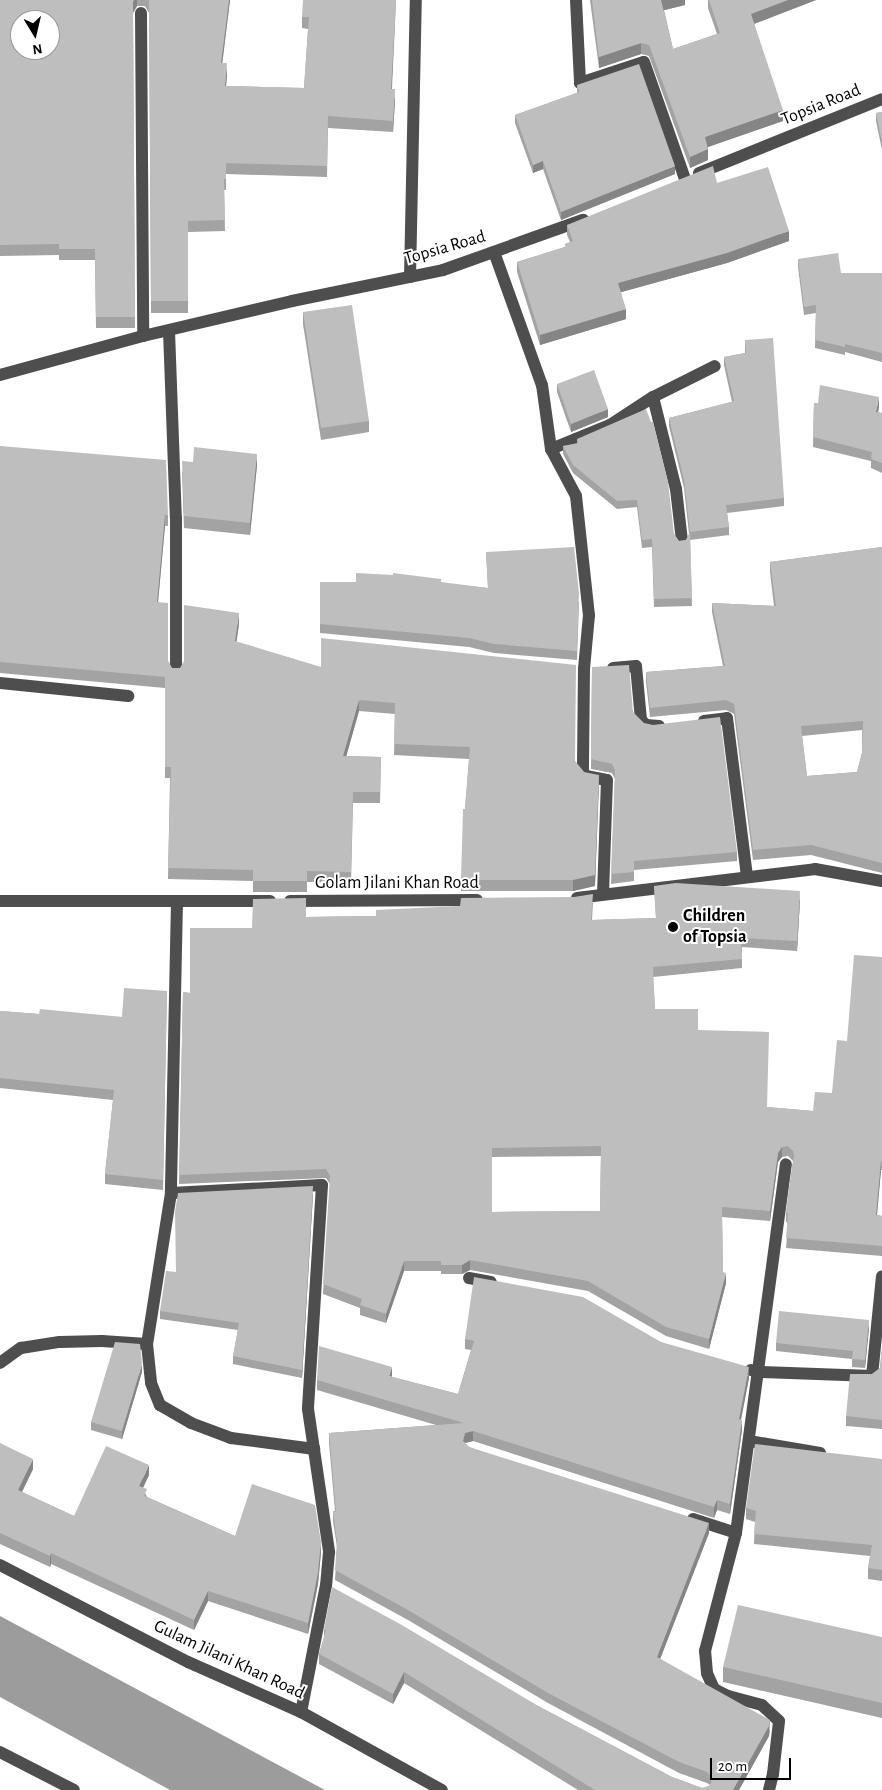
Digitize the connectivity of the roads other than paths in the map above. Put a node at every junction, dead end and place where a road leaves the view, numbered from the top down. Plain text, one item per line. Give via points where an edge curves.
1 (416, 0) edge
2 (576, 0) edge
3 (141, 13) dead end
4 (882, 99) edge
5 (592, 216) edge
6 (494, 252) junction
7 (410, 277) junction
8 (169, 331) junction
9 (143, 336) junction
10 (716, 366) dead end
11 (0, 375) edge
12 (653, 398) junction
13 (551, 449) junction
14 (682, 541) edge
15 (589, 669) junction
16 (176, 672) edge
17 (0, 683) edge
18 (128, 696) dead end
19 (689, 722) edge
20 (670, 724) edge
21 (747, 876) junction
22 (882, 881) edge
23 (603, 893) junction
24 (564, 899) edge
25 (494, 900) edge
26 (0, 901) edge
27 (177, 901) junction
28 (786, 1164) edge
29 (171, 1193) junction
30 (882, 1276) edge
31 (468, 1278) edge
32 (507, 1284) edge
33 (147, 1344) junction
34 (0, 1363) edge
35 (740, 1366) edge
36 (759, 1372) junction
37 (749, 1441) junction
38 (314, 1449) junction
39 (834, 1455) edge
40 (679, 1515) edge
41 (736, 1533) junction
42 (0, 1565) edge
43 (301, 1712) junction
44 (0, 1752) edge
45 (74, 1790) edge
46 (442, 1790) edge
47 (769, 1790) edge

1 - 7 street
2 - 4 street, Topsia Road via 580,83 644,62 680,181
3 - 9 street
5 - 6 street, Topsia Road
6 - 7 street, Topsia Road via 443,270
6 - 13 street via 542,385
7 - 8 street, Topsia Road
8 - 9 street, Topsia Road
8 - 16 street via 176,518
9 - 11 street, Topsia Road
10 - 12 street
12 - 13 street via 610,425
12 - 14 street via 676,489
13 - 15 street via 576,496 589,616
15 - 20 street via 636,666 641,720 652,726
15 - 23 street via 583,772 586,776 607,780
17 - 18 street
19 - 21 street via 727,718
21 - 22 street via 816,869
21 - 23 street
23 - 24 street
25 - 27 street, Golam Jilani Khan Road
26 - 27 street, Golam Jilani Khan Road
27 - 29 street
28 - 36 street
29 - 33 street
29 - 38 street via 322,1185 308,1410
30 - 36 street via 872,1376
31 - 32 street
33 - 34 street via 60,1342 21,1348
33 - 38 street via 151,1383 160,1404 191,1423 231,1438
35 - 36 street
36 - 37 street
37 - 39 street
37 - 41 street
38 - 43 street via 329,1552 330,1588
40 - 41 street
41 - 47 street via 706,1651 707,1673 714,1689 762,1705 779,1721
42 - 43 street, Gulam Jilani Khan Road via 188,1662
43 - 46 street, Gulam Jilani Khan Road
44 - 45 street

